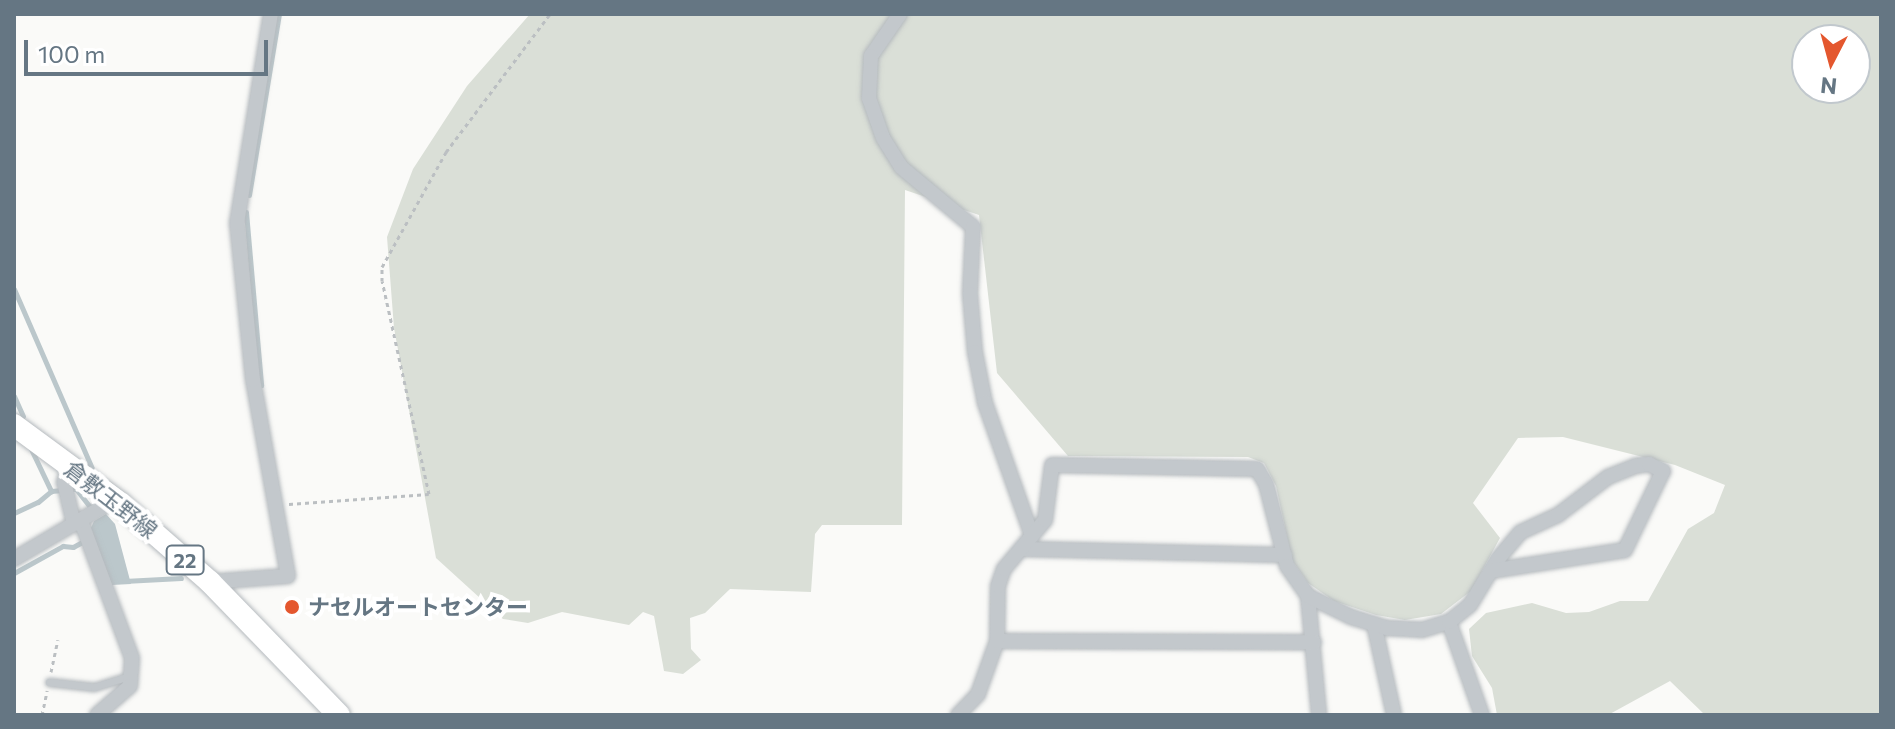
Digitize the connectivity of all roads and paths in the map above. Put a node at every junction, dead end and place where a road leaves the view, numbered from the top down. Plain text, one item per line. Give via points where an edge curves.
1 (271, 14) edge
2 (550, 14) edge
3 (900, 14) edge
4 (14, 425) edge
5 (67, 481) junction
6 (282, 504) dead end
7 (93, 515) junction
8 (1032, 536) junction
9 (1021, 549) junction
10 (1285, 555) junction
11 (14, 559) edge
12 (1491, 571) junction
13 (210, 582) junction
14 (1308, 596) junction
15 (1449, 622) junction
16 (1374, 624) junction
17 (997, 641) junction
18 (1314, 642) junction
19 (133, 675) junction
20 (49, 682) dead end
21 (97, 715) edge
22 (339, 715) edge
23 (958, 715) edge
24 (1319, 715) edge
25 (1394, 715) edge
26 (1482, 715) edge

1 - 13 street via 237,223 253,380 288,576
2 - 6 path via 446,152 382,267 429,494
3 - 8 street via 871,56 869,98 883,138 901,167 973,227 970,294 975,352 985,403
4 - 5 main road, 倉敷玉野線 / 22
5 - 7 main road, 倉敷玉野線 / 22
5 - 7 street
7 - 11 street
7 - 13 main road, 倉敷玉野線 / 22
7 - 19 street via 88,540 132,658
8 - 9 street
8 - 10 street via 1045,520 1052,465 1257,469
9 - 10 street
9 - 17 street via 998,586
10 - 14 street
12 - 12 street via 1521,532 1558,515 1608,477 1649,464 1663,471 1625,550
12 - 15 street via 1470,605
13 - 22 main road, 倉敷玉野線 / 22
14 - 16 street
14 - 18 street
15 - 16 street via 1422,630
15 - 26 street
16 - 25 street
17 - 18 street
17 - 23 street via 978,694
18 - 24 street
19 - 20 lane via 94,687
19 - 21 street via 130,686

